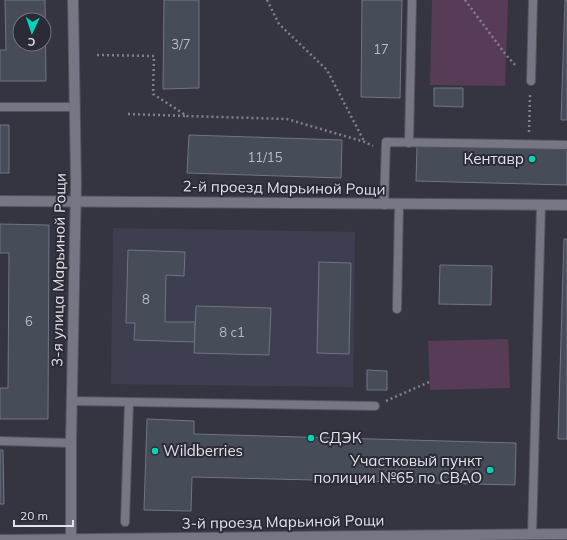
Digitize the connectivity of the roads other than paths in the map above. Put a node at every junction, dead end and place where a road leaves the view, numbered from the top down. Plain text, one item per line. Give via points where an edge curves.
1 (74, 0) edge
2 (412, 0) edge
3 (533, 0) edge
4 (531, 82) road end
5 (0, 107) edge
6 (75, 107) junction
7 (409, 143) junction
8 (567, 145) edge
9 (0, 201) edge
10 (76, 201) junction
11 (399, 204) junction
12 (384, 205) junction
13 (541, 205) junction
14 (567, 205) edge
15 (397, 309) dead end
16 (72, 402) junction
17 (129, 402) junction
18 (375, 406) road end
19 (0, 441) edge
20 (70, 443) junction
21 (126, 522) dead end
22 (567, 534) edge
23 (534, 536) edge
24 (429, 538) edge
25 (171, 539) edge
26 (306, 539) edge
27 (0, 540) edge
28 (71, 540) edge

1 - 6 street, 3-я улица Марьиной Рощи
2 - 7 lane
3 - 4 lane
5 - 6 lane
6 - 10 street, 3-я улица Марьиной Рощи
7 - 8 lane
7 - 12 lane via 386,142
9 - 10 street, 2-й проезд Марьиной Рощи
10 - 12 street, 2-й проезд Марьиной Рощи
10 - 16 street, 3-я улица Марьиной Рощи
11 - 12 street, 2-й проезд Марьиной Рощи
11 - 13 street, 2-й проезд Марьиной Рощи
11 - 15 lane
13 - 14 street, 2-й проезд Марьиной Рощи
13 - 23 lane
16 - 17 lane
16 - 20 street, 3-я улица Марьиной Рощи
17 - 18 lane
17 - 21 lane
19 - 20 lane
20 - 28 street, 3-я улица Марьиной Рощи
22 - 23 street, 3-й проезд Марьиной Рощи
23 - 24 street, 3-й проезд Марьиной Рощи
24 - 26 street, 3-й проезд Марьиной Рощи
25 - 26 street, 3-й проезд Марьиной Рощи
25 - 28 street, 3-й проезд Марьиной Рощи
27 - 28 street, 3-й проезд Марьиной Рощи

